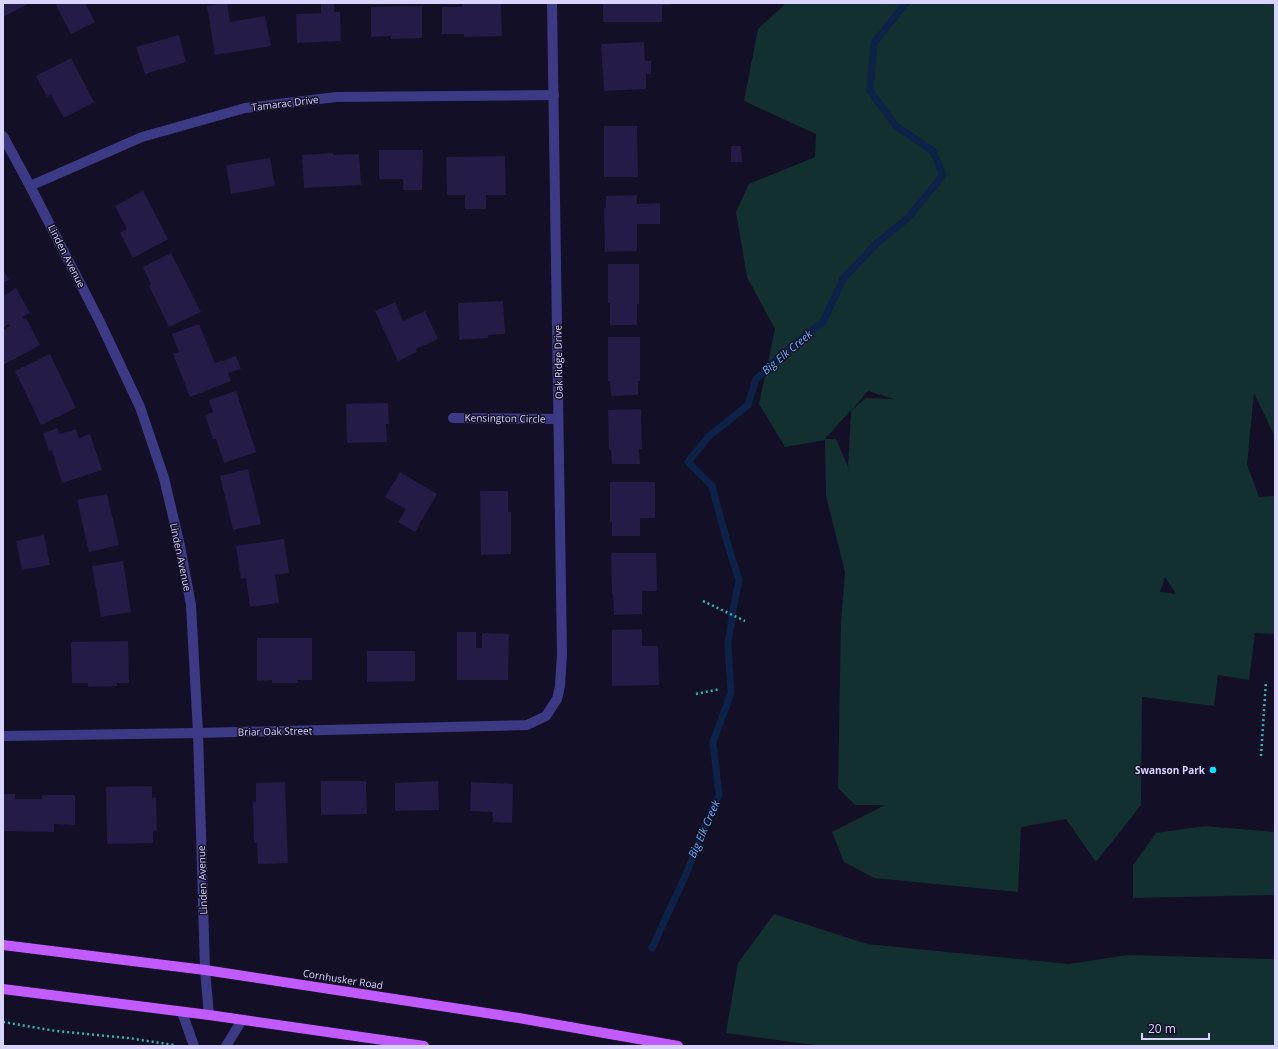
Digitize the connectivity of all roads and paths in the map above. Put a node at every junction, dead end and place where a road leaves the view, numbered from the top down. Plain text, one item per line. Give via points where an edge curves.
1 (552, 3) edge
2 (554, 95) junction
3 (3, 136) edge
4 (30, 186) junction
5 (453, 418) dead end
6 (558, 419) junction
7 (703, 601) dead end
8 (746, 621) dead end
9 (1266, 681) dead end
10 (720, 689) dead end
11 (696, 694) dead end
12 (546, 716) joint
13 (198, 733) junction
14 (3, 736) edge
15 (1261, 756) dead end
16 (3, 945) edge
17 (205, 970) junction
18 (3, 989) edge
19 (182, 1012) junction
20 (209, 1015) junction
21 (242, 1020) junction
22 (3, 1022) edge
23 (174, 1046) edge
24 (194, 1046) edge
25 (226, 1046) edge
26 (424, 1046) edge
27 (678, 1046) edge

1 - 2 street, Oak Ridge Drive
2 - 4 street, Tamarac Drive via 336,97 245,108 142,137
2 - 6 street, Oak Ridge Drive
3 - 4 street, Linden Avenue
4 - 13 street, Linden Avenue via 99,320 140,407 164,478 191,605
5 - 6 street, Kensington Circle
6 - 12 street, Oak Ridge Drive via 562,654 557,699
7 - 8 path
9 - 15 path
10 - 11 path
12 - 13 street, Briar Oak Street via 527,725
13 - 14 street, Briar Oak Street
13 - 17 street, Linden Avenue
16 - 17 main road, Cornhusker Road
17 - 20 street, Linden Avenue
17 - 27 main road, Cornhusker Road via 526,1019
18 - 19 main road
19 - 20 main road
19 - 24 street
20 - 21 main road
21 - 25 street
21 - 26 main road
22 - 23 path

